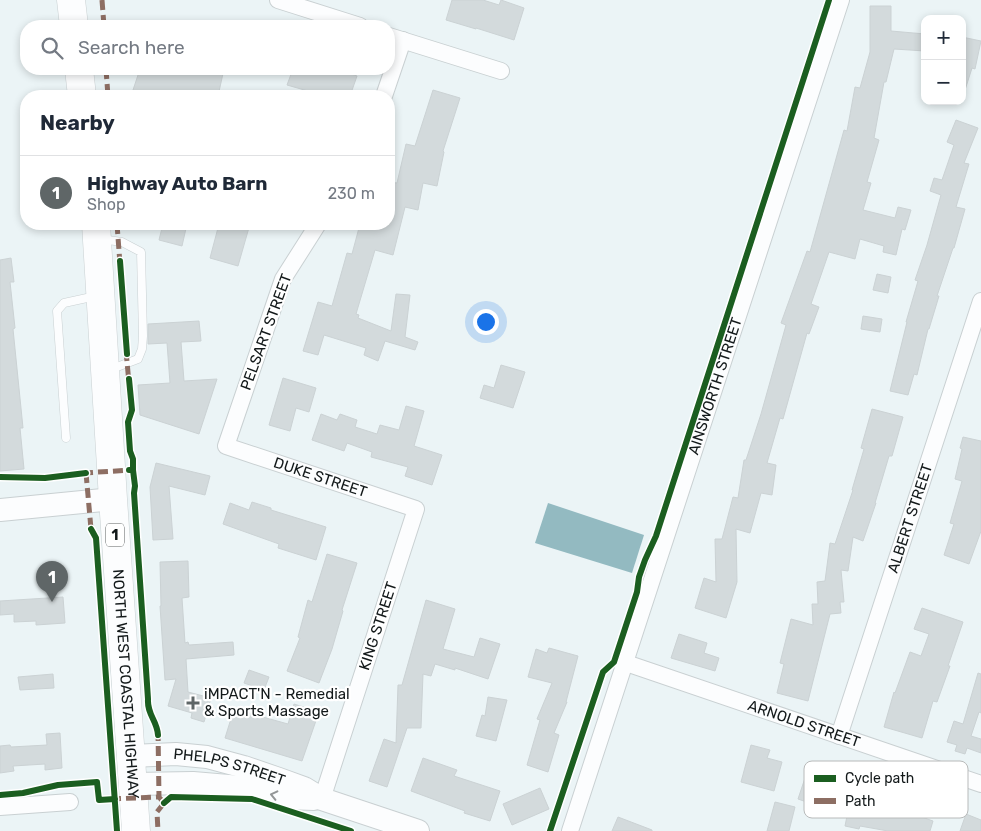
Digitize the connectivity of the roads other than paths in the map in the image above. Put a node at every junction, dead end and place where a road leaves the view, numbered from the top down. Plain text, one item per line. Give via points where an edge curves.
1 (72, 0) edge
2 (81, 0) edge
3 (278, 0) edge
4 (841, 0) edge
5 (74, 20) edge
6 (83, 20) edge
7 (341, 20) edge
8 (396, 38) edge
9 (501, 71) dead end
10 (80, 75) edge
11 (86, 75) edge
12 (388, 75) edge
13 (81, 90) edge
14 (87, 90) edge
15 (385, 90) edge
16 (96, 230) edge
17 (98, 230) edge
18 (314, 230) edge
19 (100, 294) junction
20 (981, 301) edge
21 (105, 371) junction
22 (66, 438) dead end
23 (226, 446) joint
24 (113, 499) junction
25 (416, 509) joint
26 (0, 510) edge
27 (626, 663) junction
28 (839, 736) junction
29 (131, 756) junction
30 (913, 761) edge
31 (968, 780) edge
32 (133, 784) junction
33 (981, 784) edge
34 (322, 799) junction
35 (70, 802) dead end
36 (0, 807) edge
37 (572, 825) edge
38 (136, 831) edge
39 (418, 831) edge

1 - 5 highway
2 - 6 highway
3 - 7 street
4 - 27 street, AINSWORTH STREET
8 - 9 street
10 - 13 highway
11 - 14 highway
12 - 15 street
16 - 19 highway, NORTH WEST COASTAL HIGHWAY / 1
17 - 21 lane via 141,252 142,349 138,359
18 - 23 street, PELSART STREET via 283,278
19 - 21 highway, NORTH WEST COASTAL HIGHWAY / 1
19 - 22 lane via 64,303 56,311
20 - 28 street, ALBERT STREET
21 - 24 highway, NORTH WEST COASTAL HIGHWAY / 1
23 - 25 street, DUKE STREET
24 - 26 main road
24 - 29 highway, NORTH WEST COASTAL HIGHWAY / 1
25 - 34 street, KING STREET
27 - 28 street, ARNOLD STREET
27 - 37 street, AINSWORTH STREET
28 - 30 street, ARNOLD STREET
29 - 32 highway, NORTH WEST COASTAL HIGHWAY / 1
29 - 34 main road, PHELPS STREET via 176,754 207,757 288,782
31 - 33 street, ARNOLD STREET
34 -> 32 main road, PHELPS STREET via 286,798 240,787 193,783
32 - 38 highway, NORTH WEST COASTAL HIGHWAY / 1
34 - 39 main road, PHELPS STREET
35 - 36 street

